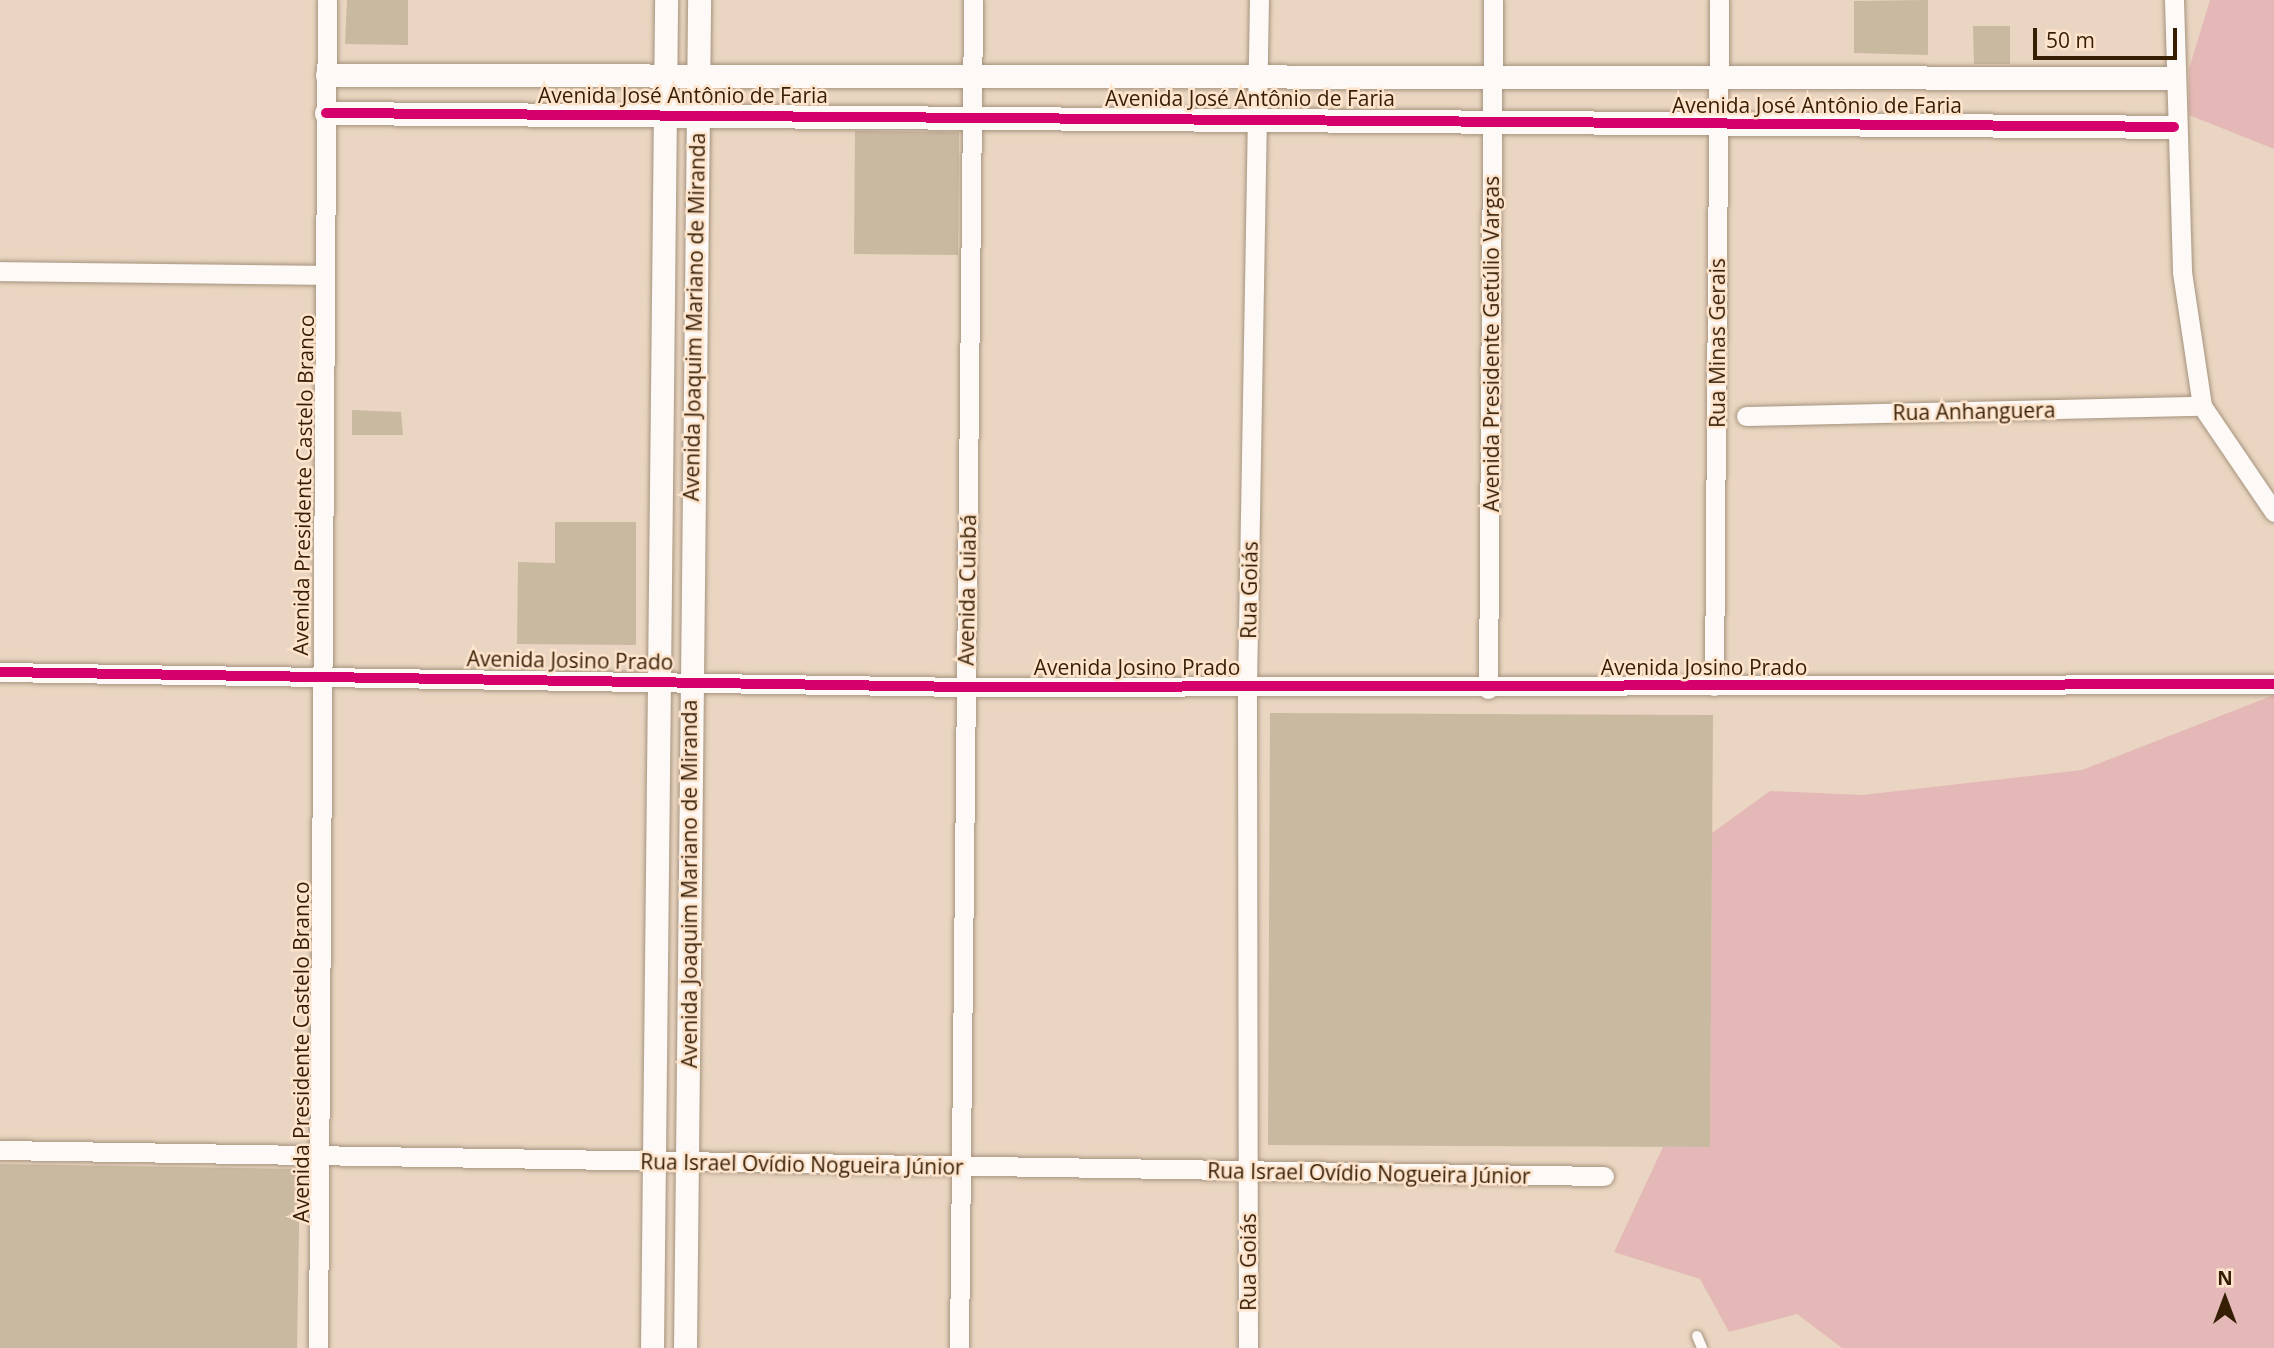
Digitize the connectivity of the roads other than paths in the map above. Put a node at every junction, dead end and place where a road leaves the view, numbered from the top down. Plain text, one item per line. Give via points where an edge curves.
1 (327, 0) edge
2 (666, 0) edge
3 (699, 0) edge
4 (973, 0) edge
5 (1259, 0) edge
6 (1493, 0) edge
7 (1720, 0) edge
8 (2174, 0) edge
9 (665, 72) junction
10 (973, 72) junction
11 (1259, 73) junction
12 (700, 74) junction
13 (1718, 74) junction
14 (327, 75) junction
15 (1492, 76) junction
16 (2173, 78) junction
17 (326, 113) junction
18 (664, 114) junction
19 (697, 114) junction
20 (972, 115) junction
21 (1258, 117) junction
22 (1493, 120) junction
23 (1718, 124) junction
24 (2174, 127) junction
25 (0, 271) edge
26 (324, 275) junction
27 (2202, 406) junction
28 (1746, 416) dead end
29 (692, 486) junction
30 (658, 487) junction
31 (2274, 512) edge
32 (0, 672) edge
33 (320, 676) junction
34 (656, 680) junction
35 (690, 680) junction
36 (2274, 684) edge
37 (1247, 686) junction
38 (1714, 686) junction
39 (967, 687) junction
40 (1488, 689) junction
41 (0, 1150) edge
42 (322, 1155) junction
43 (655, 1161) junction
44 (687, 1162) junction
45 (960, 1167) junction
46 (1247, 1172) junction
47 (1604, 1176) dead end
48 (1697, 1336) dead end
49 (318, 1348) edge
50 (652, 1348) edge
51 (685, 1348) edge
52 (959, 1348) edge
53 (1248, 1348) edge
54 (1702, 1348) edge

1 - 14 street, Avenida Presidente Castelo Branco
2 - 9 street, Avenida Joaquim Mariano de Miranda
3 - 12 street, Avenida Joaquim Mariano de Miranda
4 - 10 street, Avenida Cuiabá
5 - 11 street, Rua Goiás
6 - 15 street, Avenida Presidente Getúlio Vargas
7 - 13 street, Rua Minas Gerais
8 - 16 street
9 - 12 street, Avenida José Antônio de Faria
9 - 14 street, Avenida José Antônio de Faria
9 - 18 street, Avenida Joaquim Mariano de Miranda
10 - 11 street, Avenida José Antônio de Faria
10 - 12 street, Avenida José Antônio de Faria
10 - 20 street, Avenida Cuiabá
11 - 15 street, Avenida José Antônio de Faria
11 - 21 street, Rua Goiás
12 - 19 street, Avenida Joaquim Mariano de Miranda
13 - 15 street, Avenida José Antônio de Faria
13 - 16 street, Avenida José Antônio de Faria
13 - 23 street, Rua Minas Gerais
14 - 17 street, Avenida Presidente Castelo Branco
15 - 22 street, Avenida Presidente Getúlio Vargas
16 - 24 street
17 - 18 street, Avenida José Antônio de Faria
17 - 26 street, Avenida Presidente Castelo Branco
18 - 19 street, Avenida José Antônio de Faria
18 - 30 street, Avenida Joaquim Mariano de Miranda
19 - 20 street, Avenida José Antônio de Faria
19 - 29 street, Avenida Joaquim Mariano de Miranda
20 - 21 street, Avenida José Antônio de Faria
20 - 39 street, Avenida Cuiabá
21 - 22 street, Avenida José Antônio de Faria
21 - 37 street, Rua Goiás
22 - 23 street, Avenida José Antônio de Faria
22 - 40 street, Avenida Presidente Getúlio Vargas
23 - 24 street, Avenida José Antônio de Faria
23 - 38 street, Rua Minas Gerais
24 - 27 street via 2182,272
25 - 26 street
26 - 33 street, Avenida Presidente Castelo Branco
27 - 28 street, Rua Anhanguera
27 - 31 street
29 - 30 street
29 - 35 street, Avenida Joaquim Mariano de Miranda
30 - 34 street, Avenida Joaquim Mariano de Miranda
32 - 33 street, Avenida Josino Prado
33 - 34 street, Avenida Josino Prado
33 - 42 street, Avenida Presidente Castelo Branco
34 - 35 street, Avenida Josino Prado
34 - 43 street, Avenida Joaquim Mariano de Miranda
35 - 39 street, Avenida Josino Prado
35 - 44 street, Avenida Joaquim Mariano de Miranda
36 - 38 street, Avenida Josino Prado
37 - 39 street, Avenida Josino Prado
37 - 40 street, Avenida Josino Prado
37 - 46 street, Rua Goiás
38 - 40 street, Avenida Josino Prado
39 - 45 street, Avenida Cuiabá
41 - 42 street, Rua Israel Ovídio Nogueira Júnior
42 - 43 street, Rua Israel Ovídio Nogueira Júnior
42 - 49 street, Avenida Presidente Castelo Branco
43 - 44 street, Rua Israel Ovídio Nogueira Júnior
43 - 50 street, Avenida Joaquim Mariano de Miranda
44 - 45 street, Rua Israel Ovídio Nogueira Júnior
44 - 51 street, Avenida Joaquim Mariano de Miranda
45 - 46 street, Rua Israel Ovídio Nogueira Júnior
45 - 52 street, Avenida Cuiabá
46 - 47 street, Rua Israel Ovídio Nogueira Júnior
46 - 53 street, Rua Goiás
48 - 54 lane

